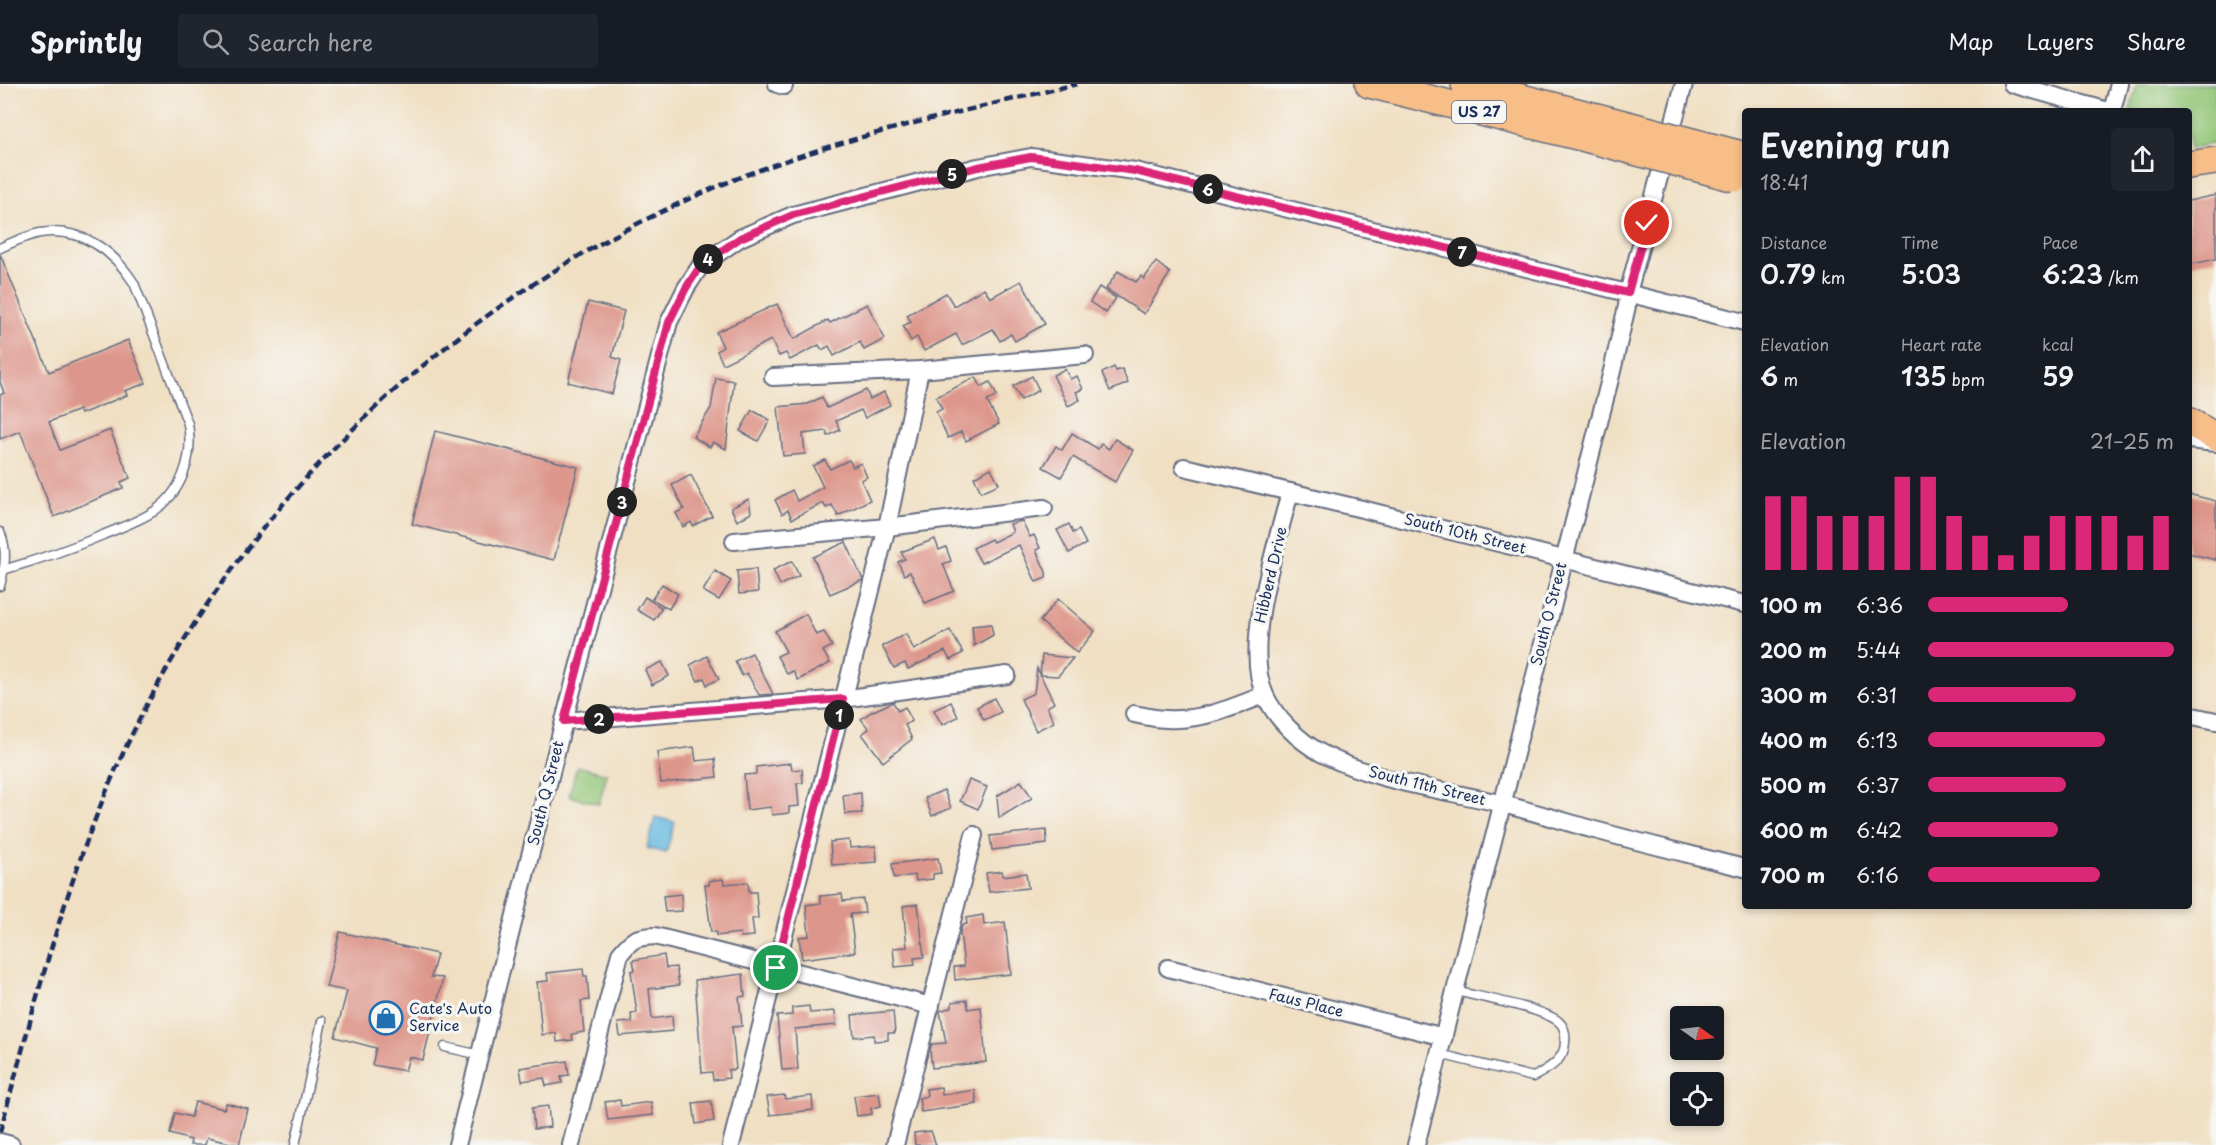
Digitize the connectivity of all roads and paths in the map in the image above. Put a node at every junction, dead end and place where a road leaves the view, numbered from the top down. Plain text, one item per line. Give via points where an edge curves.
1 (1369, 84) edge
2 (1465, 84) edge
3 (1684, 84) edge
4 (2012, 84) edge
5 (2119, 84) edge
6 (2099, 108) edge
7 (2111, 108) edge
8 (1591, 128) junction
9 (2216, 160) edge
10 (2192, 164) edge
11 (1742, 167) edge
12 (0, 248) edge
13 (1628, 293) junction
14 (1742, 322) edge
15 (1085, 355) dead end
16 (920, 370) junction
17 (773, 377) dead end
18 (2192, 423) edge
19 (2216, 437) edge
20 (2192, 440) edge
21 (2216, 443) edge
22 (1184, 467) dead end
23 (1290, 492) junction
24 (1044, 508) dead end
25 (887, 527) junction
26 (0, 532) edge
27 (734, 541) dead end
28 (1563, 559) junction
29 (3, 570) junction
30 (0, 586) edge
31 (1742, 604) edge
32 (1007, 675) dead end
33 (1264, 695) junction
34 (843, 699) junction
35 (1134, 714) dead end
36 (2192, 716) edge
37 (564, 721) junction
38 (2216, 721) edge
39 (1501, 803) junction
40 (975, 835) dead end
41 (1742, 867) edge
42 (776, 968) junction
43 (1168, 968) dead end
44 (1456, 991) junction
45 (931, 1006) junction
46 (322, 1021) dead end
47 (1444, 1037) junction
48 (445, 1047) dead end
49 (1439, 1054) junction
50 (480, 1055) junction
51 (0, 1142) edge
52 (11, 1145) edge
53 (296, 1145) edge
54 (457, 1145) edge
55 (571, 1145) edge
56 (731, 1145) edge
57 (895, 1145) edge
58 (1416, 1145) edge

1 - 8 highway, US 27
2 - 8 highway, US 27
3 - 13 street, South O Street
4 - 6 street
5 - 7 street
8 - 11 highway, US 27, bridge
9 - 10 highway
12 - 29 lane via 33,235 61,233 95,243 122,264 134,283 191,439 178,484 154,511 66,551
13 - 14 street, South Q Street
13 - 28 street, South O Street
13 - 37 street, South Q Street via 1135,171 1031,157 793,215 740,238 701,265 669,322
15 - 16 street
16 - 17 street
16 - 25 street
18 - 19 highway
20 - 21 street
22 - 23 street, South 10th Street
23 - 28 street, South 10th Street
23 - 33 street, Hibberd Drive via 1258,620
24 - 25 street
25 - 27 street
25 - 34 street
26 - 29 lane via 5,549
28 - 31 street, South 10th Street
28 - 39 street, South O Street
29 - 30 lane
32 - 34 street
33 - 35 street via 1193,718
33 - 39 street, South 11th Street via 1277,716 1297,735 1320,752 1356,769
34 - 37 street
34 - 42 street
36 - 38 street
37 - 50 street, South Q Street
39 - 41 street, South 11th Street
39 - 44 street, South O Street
40 - 45 street
42 - 45 street
42 - 55 street via 655,936 630,941 620,954
42 - 56 street
43 - 47 street, Faus Place
44 - 47 street, South O Street
44 - 49 lane via 1544,1014 1560,1022 1566,1033 1565,1050 1551,1068 1533,1077
45 - 57 street
46 - 53 lane
47 - 49 street, South O Street
48 - 50 lane
49 - 58 street, South O Street
50 - 54 street, South Q Street
51 - 52 street

